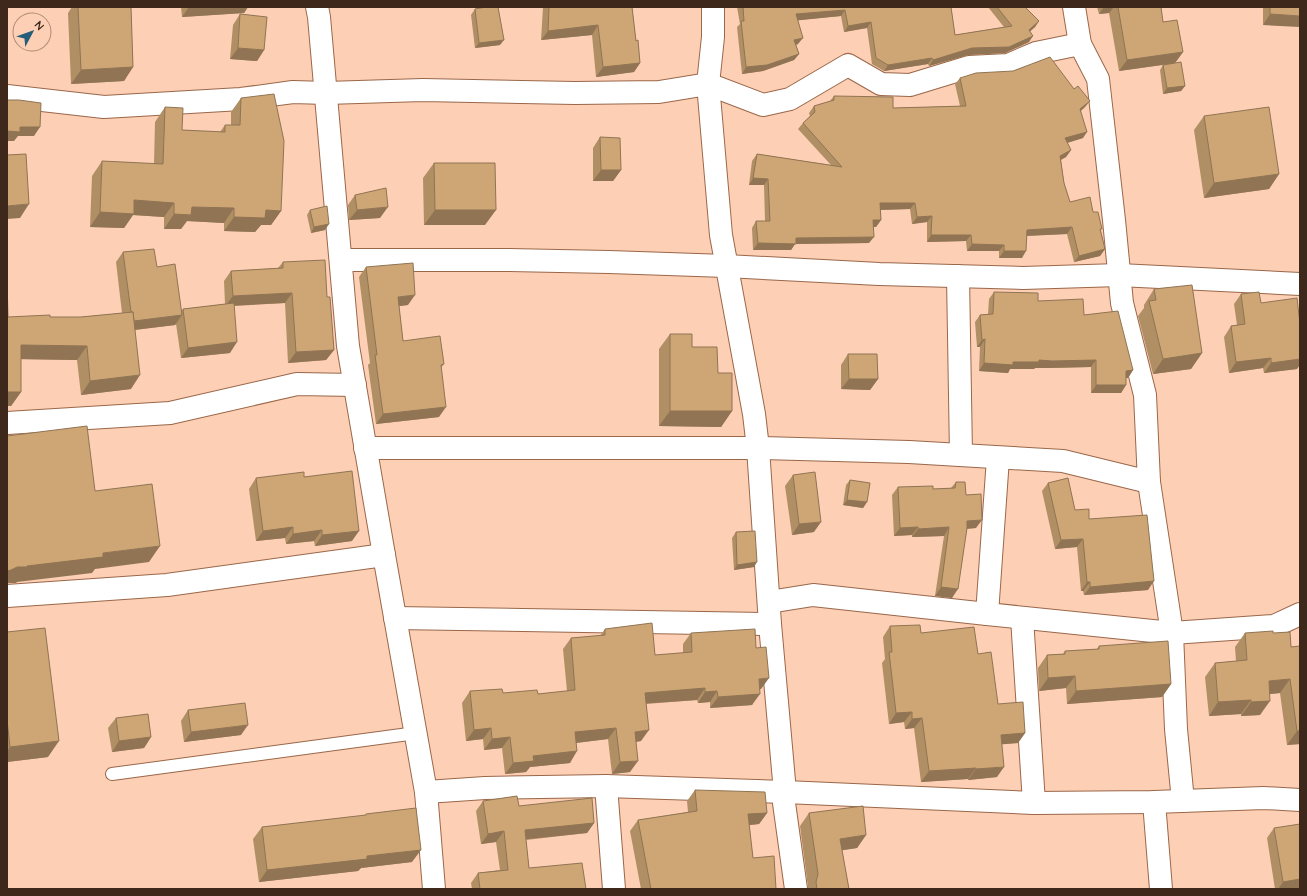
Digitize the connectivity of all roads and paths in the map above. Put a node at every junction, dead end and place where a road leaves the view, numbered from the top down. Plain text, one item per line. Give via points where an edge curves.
1 (317, 7) edge
2 (713, 7) edge
3 (1074, 7) edge
4 (1080, 44) junction
5 (708, 84) junction
6 (326, 93) junction
7 (7, 96) edge
8 (341, 260) junction
9 (726, 266) junction
10 (1120, 275) junction
11 (958, 276) junction
12 (1300, 284) edge
13 (355, 385) junction
14 (7, 423) edge
15 (365, 448) junction
16 (758, 448) junction
17 (961, 455) junction
18 (998, 458) junction
19 (1149, 482) junction
20 (384, 555) junction
21 (7, 596) edge
22 (768, 602) junction
23 (987, 614) junction
24 (1300, 614) edge
25 (395, 618) junction
26 (1022, 618) junction
27 (770, 624) junction
28 (1172, 633) junction
29 (416, 733) junction
30 (112, 774) dead end
31 (606, 786) junction
32 (426, 792) junction
33 (785, 792) junction
34 (1300, 800) edge
35 (1183, 801) junction
36 (1154, 802) junction
37 (1034, 803) junction
38 (434, 889) edge
39 (614, 889) edge
40 (796, 889) edge
41 (1161, 889) edge

1 - 6 street
2 - 5 street
3 - 4 street
4 - 5 street via 1036,53 1008,65 969,67 910,85 881,84 848,65 790,99 763,105
4 - 10 street via 1098,79
5 - 6 street via 659,92 423,90
5 - 9 street via 720,235
6 - 7 street via 293,92 241,99 104,107
6 - 8 street
8 - 9 street via 509,260
8 - 13 street via 348,346
9 - 11 street
9 - 16 street
10 - 11 street via 1023,278
10 - 12 street
10 - 19 street via 1122,302 1145,395
11 - 17 street
13 - 14 street via 297,384 170,413
13 - 15 street
15 - 16 street
15 - 20 street
16 - 17 street
16 - 22 street
17 - 18 street
18 - 19 street via 1063,462
18 - 23 street
19 - 28 street
20 - 21 street via 167,585
20 - 25 street
22 - 23 street via 813,595
22 - 27 street
23 - 26 street
24 - 28 street via 1274,626
25 - 27 street
25 - 29 street
26 - 28 street
26 - 37 street
27 - 33 street
28 - 35 street via 1176,729
29 - 30 lane
29 - 32 street
31 - 32 street via 485,788
31 - 33 street
31 - 39 street
32 - 38 street
33 - 37 street
33 - 40 street via 784,803
34 - 35 street via 1264,798
35 - 36 street
36 - 37 street
36 - 41 street

